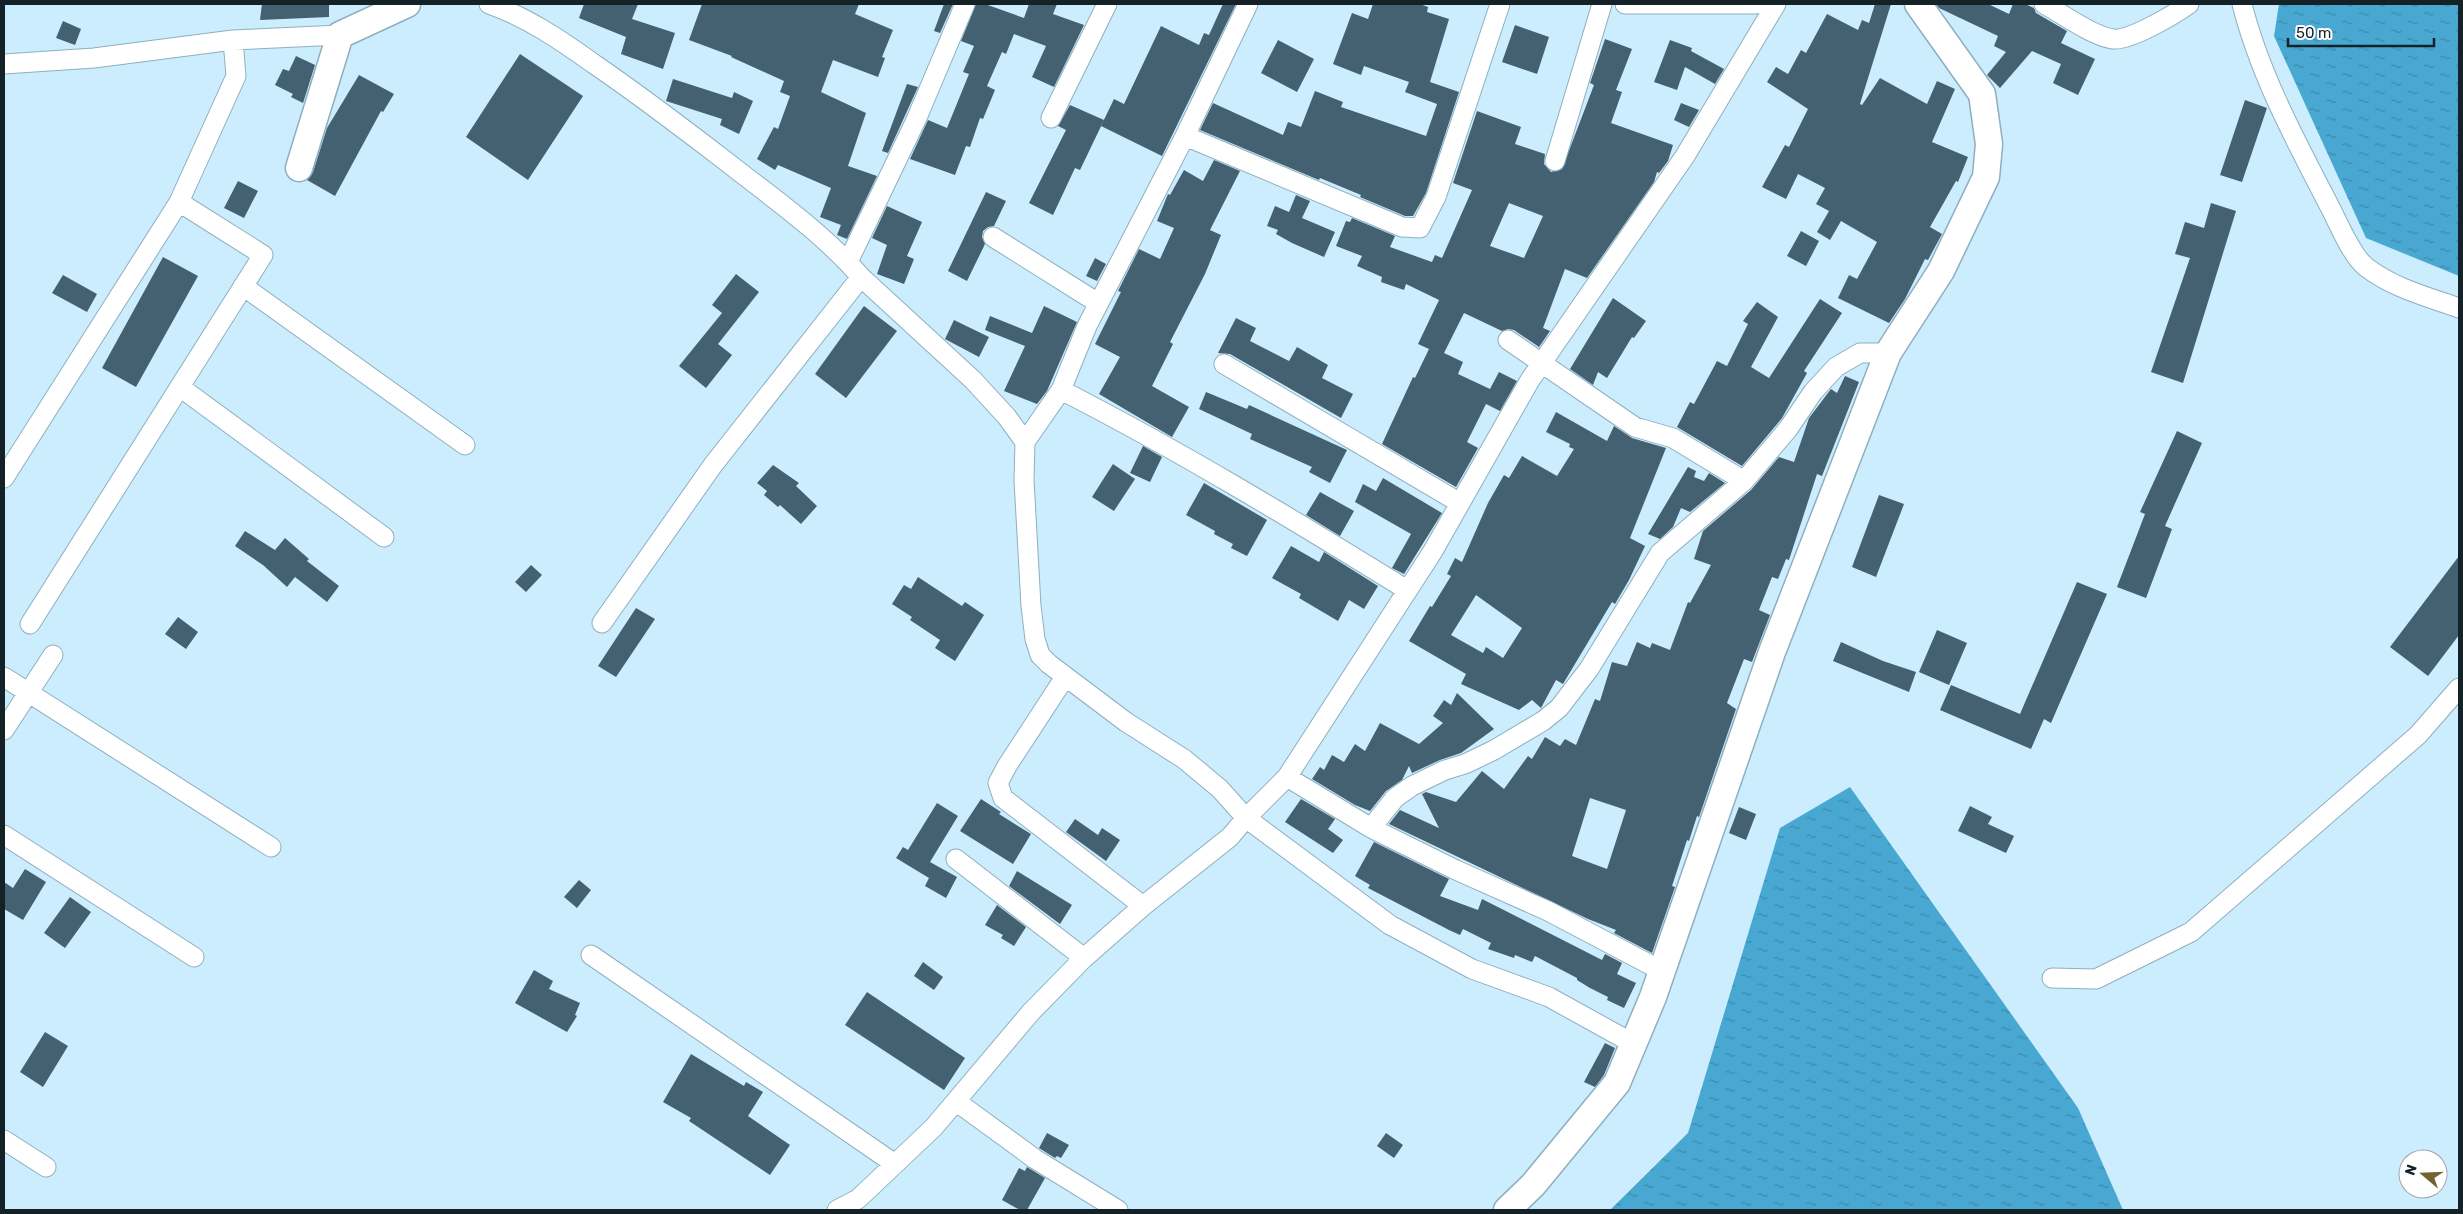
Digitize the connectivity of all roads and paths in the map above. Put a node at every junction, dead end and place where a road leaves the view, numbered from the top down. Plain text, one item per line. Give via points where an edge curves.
1 (407, 4) edge
2 (489, 4) edge
3 (966, 4) edge
4 (1107, 4) edge
5 (1248, 4) edge
6 (1500, 4) edge
7 (1602, 4) edge
8 (1625, 4) edge
9 (1756, 4) edge
10 (1776, 4) edge
11 (1918, 4) edge
12 (2044, 4) edge
13 (2190, 4) edge
14 (2242, 4) edge
15 (340, 35) junction
16 (233, 40) junction
17 (4, 64) edge
18 (1051, 118) dead end
19 (1185, 136) junction
20 (1555, 161) dead end
21 (299, 168) dead end
22 (179, 202) junction
23 (993, 237) dead end
24 (848, 262) junction
25 (861, 277) junction
26 (243, 286) junction
27 (1098, 303) junction
28 (2459, 308) edge
29 (1508, 340) dead end
30 (1888, 353) junction
31 (1224, 364) dead end
32 (1541, 364) junction
33 (180, 387) junction
34 (1061, 390) junction
35 (1025, 442) junction
36 (465, 445) dead end
37 (4, 478) edge
38 (1744, 481) junction
39 (1460, 502) junction
40 (384, 537) dead end
41 (1407, 590) junction
42 (602, 623) dead end
43 (30, 624) dead end
44 (52, 655) dead end
45 (4, 677) edge
46 (1065, 678) junction
47 (2459, 688) edge
48 (28, 693) junction
49 (4, 730) edge
50 (1287, 777) junction
51 (1246, 818) junction
52 (1371, 828) junction
53 (4, 835) edge
54 (271, 847) dead end
55 (956, 859) dead end
56 (1143, 906) junction
57 (591, 955) dead end
58 (194, 957) dead end
59 (1084, 958) junction
60 (1662, 971) junction
61 (2052, 978) dead end
62 (1634, 1044) junction
63 (957, 1102) junction
64 (4, 1140) edge
65 (895, 1164) junction
66 (46, 1167) dead end
67 (837, 1210) edge
68 (1118, 1210) edge
69 (1507, 1210) edge

1 - 15 main road
2 - 24 street via 558,38 633,90 776,201
3 - 24 street via 916,120
4 - 18 street
5 - 19 street
6 - 19 street via 1436,197 1420,228 1402,227
7 - 20 street
8 - 9 street
10 - 32 street via 1686,156
11 - 30 main road via 1982,94 1989,144 1986,177 1941,271
12 - 13 street via 2088,29 2114,39 2137,33
14 - 28 street via 2279,104 2344,235 2365,266 2396,285
15 - 16 street
15 - 21 main road
16 - 17 street via 94,58
16 - 22 street via 236,76
19 - 27 street
22 - 26 street via 263,255
22 - 37 street
23 - 27 street
24 - 25 street
25 - 35 street via 973,380 1007,416
25 - 42 street via 714,465
26 - 33 street
26 - 36 street
27 - 34 street
29 - 32 street
30 - 38 street via 1860,353 1836,366
30 - 60 main road via 1772,652
31 - 39 street
32 - 38 street via 1635,427 1673,438
32 - 39 street
33 - 40 street
33 - 43 street
34 - 35 street
34 - 41 street via 1149,435
35 - 46 street via 1031,606 1036,640 1040,655
38 - 52 street via 1660,553 1589,668 1559,708 1543,722 1494,750 1412,786 1395,798
39 - 41 street
41 - 50 street
44 - 48 street
45 - 48 street
46 - 51 street via 1184,758 1220,789
46 - 56 street via 998,783 1003,798
47 - 61 street via 2418,735 2191,932 2096,979
48 - 49 street
48 - 54 street
50 - 51 street
50 - 52 street
51 - 56 street via 1230,837
51 - 62 street via 1390,925 1472,969 1549,997
52 - 60 street via 1548,911
53 - 58 street
55 - 59 street
56 - 59 street
57 - 65 street
59 - 63 street via 1030,1012
60 - 62 main road
62 - 69 main road via 1616,1083 1533,1185
63 - 65 street
63 - 68 street via 1035,1160
64 - 66 street
65 - 67 street via 858,1199

